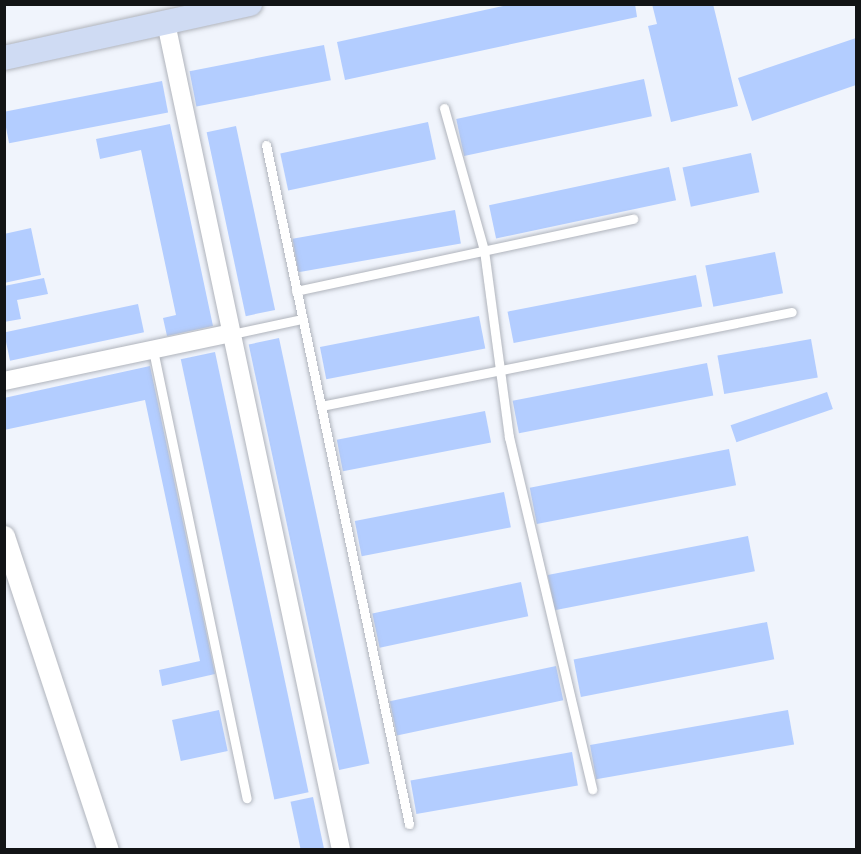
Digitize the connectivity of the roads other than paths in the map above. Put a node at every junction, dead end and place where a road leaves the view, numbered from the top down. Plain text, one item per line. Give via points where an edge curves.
1 (250, 4) edge
2 (166, 23) junction
3 (4, 58) edge
4 (444, 108) dead end
5 (266, 145) dead end
6 (633, 219) dead end
7 (484, 250) junction
8 (296, 291) junction
9 (792, 312) dead end
10 (302, 319) junction
11 (232, 334) junction
12 (153, 350) junction
13 (500, 370) junction
14 (4, 381) edge
15 (321, 406) junction
16 (4, 536) edge
17 (592, 789) dead end
18 (247, 798) dead end
19 (409, 824) dead end
20 (108, 849) edge
21 (341, 849) edge

1 - 2 main road
2 - 3 main road
2 - 11 street
4 - 7 lane
5 - 8 lane
6 - 7 lane
7 - 8 lane
7 - 13 lane
8 - 10 lane
9 - 13 lane
10 - 11 lane
10 - 15 lane
11 - 12 street
11 - 21 street
12 - 14 street
12 - 18 lane
13 - 15 lane
13 - 17 lane via 532,550
15 - 19 lane
16 - 20 street

